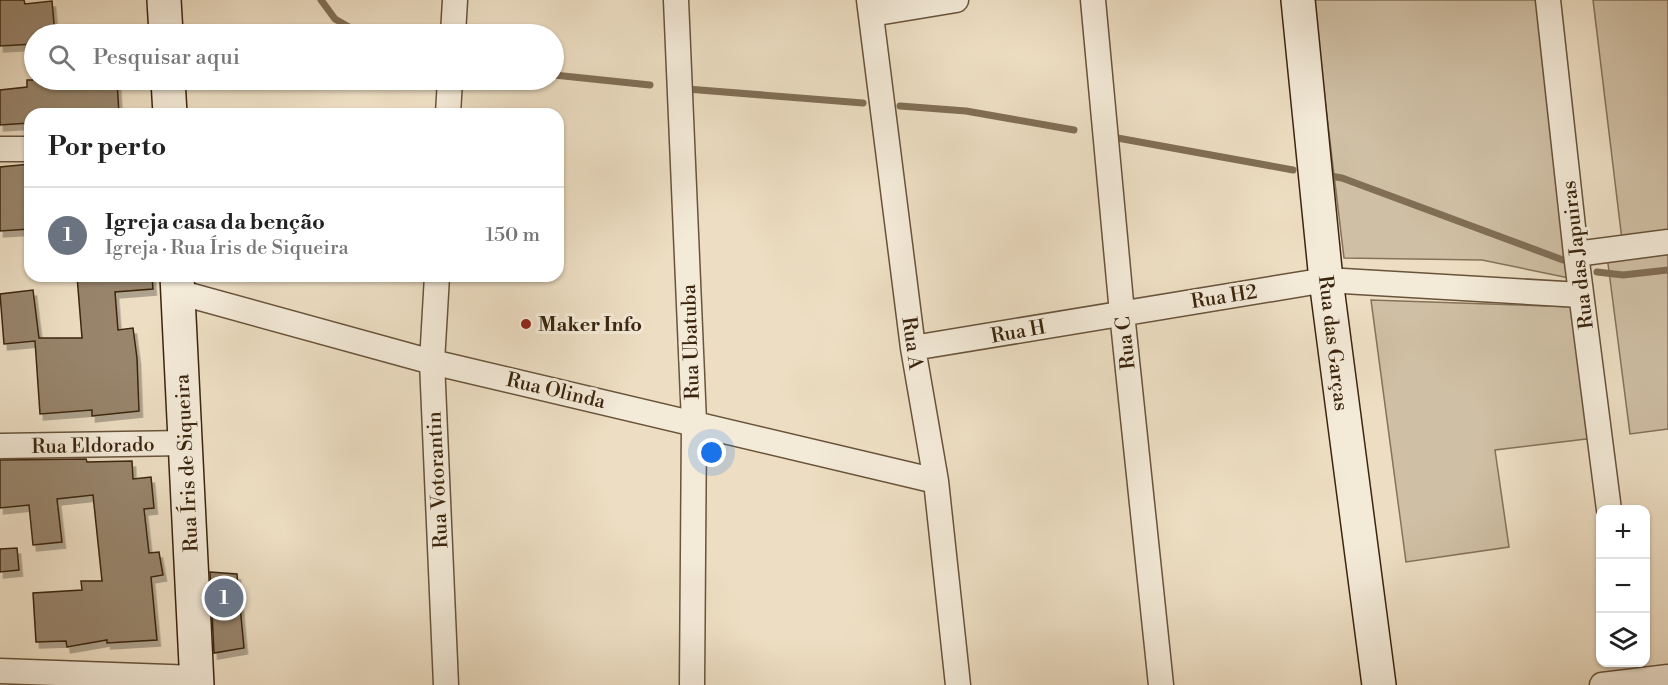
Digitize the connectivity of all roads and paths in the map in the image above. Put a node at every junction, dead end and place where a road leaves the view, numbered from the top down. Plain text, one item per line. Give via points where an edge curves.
1 (164, 0) edge
2 (455, 0) edge
3 (676, 0) edge
4 (956, 0) edge
5 (1093, 0) edge
6 (1298, 0) edge
7 (1548, 0) edge
8 (870, 7) edge
9 (165, 24) edge
10 (454, 24) edge
11 (169, 90) edge
12 (449, 90) edge
13 (170, 108) edge
14 (448, 108) edge
15 (24, 148) edge
16 (0, 149) edge
17 (1668, 242) edge
18 (1576, 254) junction
19 (1326, 280) junction
20 (438, 282) edge
21 (178, 284) edge
22 (1581, 295) junction
23 (1122, 313) junction
24 (913, 348) junction
25 (432, 362) junction
26 (694, 422) junction
27 (185, 443) junction
28 (0, 446) edge
29 (936, 481) junction
30 (1608, 505) edge
31 (0, 671) edge
32 (1631, 676) edge
33 (1668, 677) edge
34 (197, 681) edge
35 (446, 685) edge
36 (692, 685) edge
37 (958, 685) edge
38 (1161, 685) edge
39 (1379, 685) edge
40 (1602, 685) edge

1 - 9 street
2 - 10 street
3 - 26 street, Rua Ubatuba
4 - 8 street
5 - 23 street, Rua C
6 - 19 street, Rua das Garças
7 - 18 street, Rua das Japuiras
8 - 24 street, Rua A
11 - 13 street
12 - 14 street
15 - 16 street
17 - 18 street
18 - 22 street, Rua das Japuiras
19 - 22 street, Rua H2
19 - 23 street, Rua H2
19 - 39 street, Rua das Garças
20 - 25 street, Rua Votorantin
21 - 25 street, Rua Olinda
21 - 27 street, Rua Íris de Siqueira
22 - 30 street, Rua das Japuiras
23 - 24 street, Rua H
23 - 38 street, Rua C
24 - 29 street, Rua A
25 - 26 street, Rua Olinda
25 - 35 street, Rua Votorantin
26 - 29 street, Rua Olinda
26 - 36 street, Rua Ubatuba
27 - 28 street, Rua Eldorado
27 - 34 street, Rua Íris de Siqueira
29 - 37 street, Rua A
31 - 34 street
32 - 33 street
32 - 40 street

